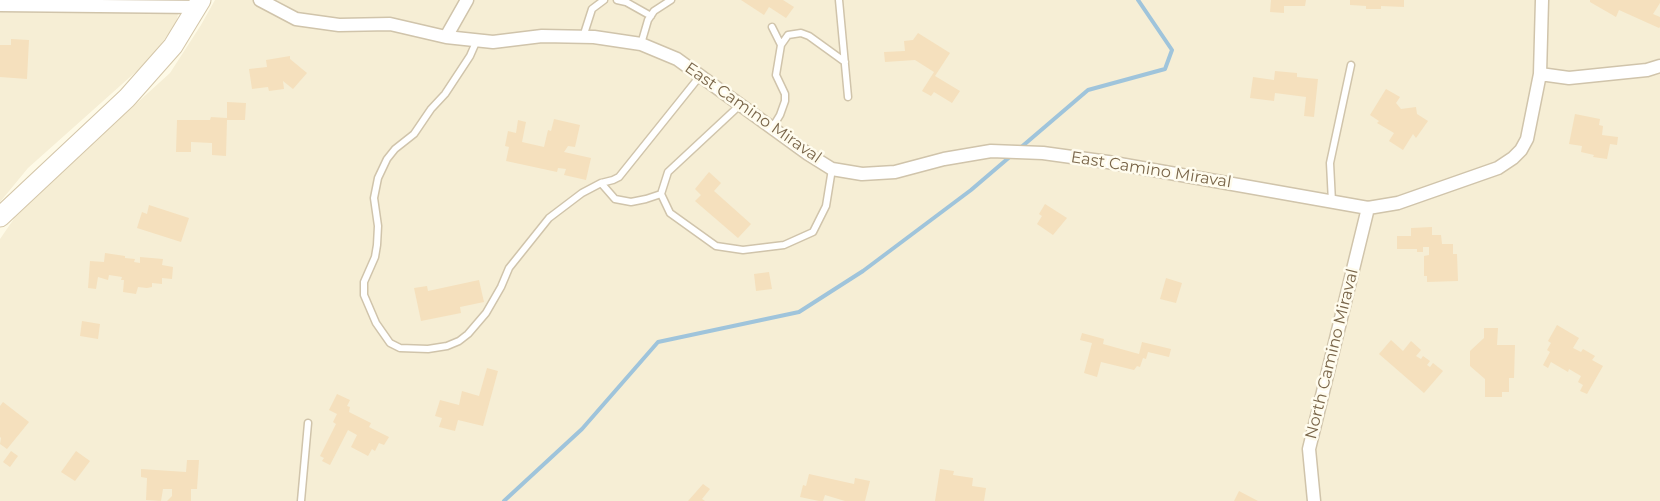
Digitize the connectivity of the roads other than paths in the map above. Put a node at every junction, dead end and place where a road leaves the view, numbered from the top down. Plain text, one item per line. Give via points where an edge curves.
1 (260, 0) edge
2 (466, 0) edge
3 (604, 0) edge
4 (617, 0) edge
5 (671, 0) edge
6 (839, 0) edge
7 (1542, 0) edge
8 (199, 3) edge
9 (0, 5) edge
10 (651, 16) junction
11 (772, 27) dead end
12 (446, 37) junction
13 (583, 37) junction
14 (477, 40) junction
15 (641, 44) junction
16 (781, 46) junction
17 (845, 62) junction
18 (1351, 65) dead end
19 (1660, 66) edge
20 (1540, 74) junction
21 (700, 76) junction
22 (848, 97) dead end
23 (740, 105) junction
24 (772, 128) junction
25 (832, 169) junction
26 (601, 183) junction
27 (661, 194) junction
28 (1332, 202) junction
29 (1368, 208) junction
30 (0, 217) edge
31 (308, 423) dead end
32 (301, 501) edge
33 (1314, 501) edge

1 - 12 street, East Camino Miraval via 296,19 339,25 390,24
2 - 12 street
3 - 13 lane via 592,9
4 - 10 lane
5 - 10 lane
6 - 17 lane
7 - 20 street, East Camino Miraval
8 - 9 street
8 - 30 main road via 173,46 127,98
10 - 15 lane
11 - 16 lane
12 - 14 street, East Camino Miraval
13 - 14 street, East Camino Miraval
13 - 15 street, East Camino Miraval
14 - 26 lane via 445,94 414,134 387,159 378,178 374,198 377,245 364,282 364,295 376,323 390,343 400,348 428,349 459,341 486,313 509,268 550,218 576,197
15 - 21 street, East Camino Miraval via 677,59
16 - 17 lane via 788,35 801,33
16 - 24 lane via 776,75 785,100
17 - 22 lane
18 - 28 lane via 1330,163
19 - 20 street via 1569,78
20 - 29 street, East Camino Miraval via 1527,139 1513,158 1498,168 1398,203
21 - 23 street, East Camino Miraval
21 - 26 lane via 619,177
23 - 24 street, East Camino Miraval
23 - 27 lane via 668,172
24 - 25 street, East Camino Miraval
25 - 27 lane via 826,206 813,232 784,245 743,250 716,246 670,213
25 - 28 street, East Camino Miraval via 862,174 895,172 992,151 1043,153
26 - 27 lane via 615,199 631,202
28 - 29 street, East Camino Miraval
29 - 33 street, North Camino Miraval via 1309,449
31 - 32 lane

